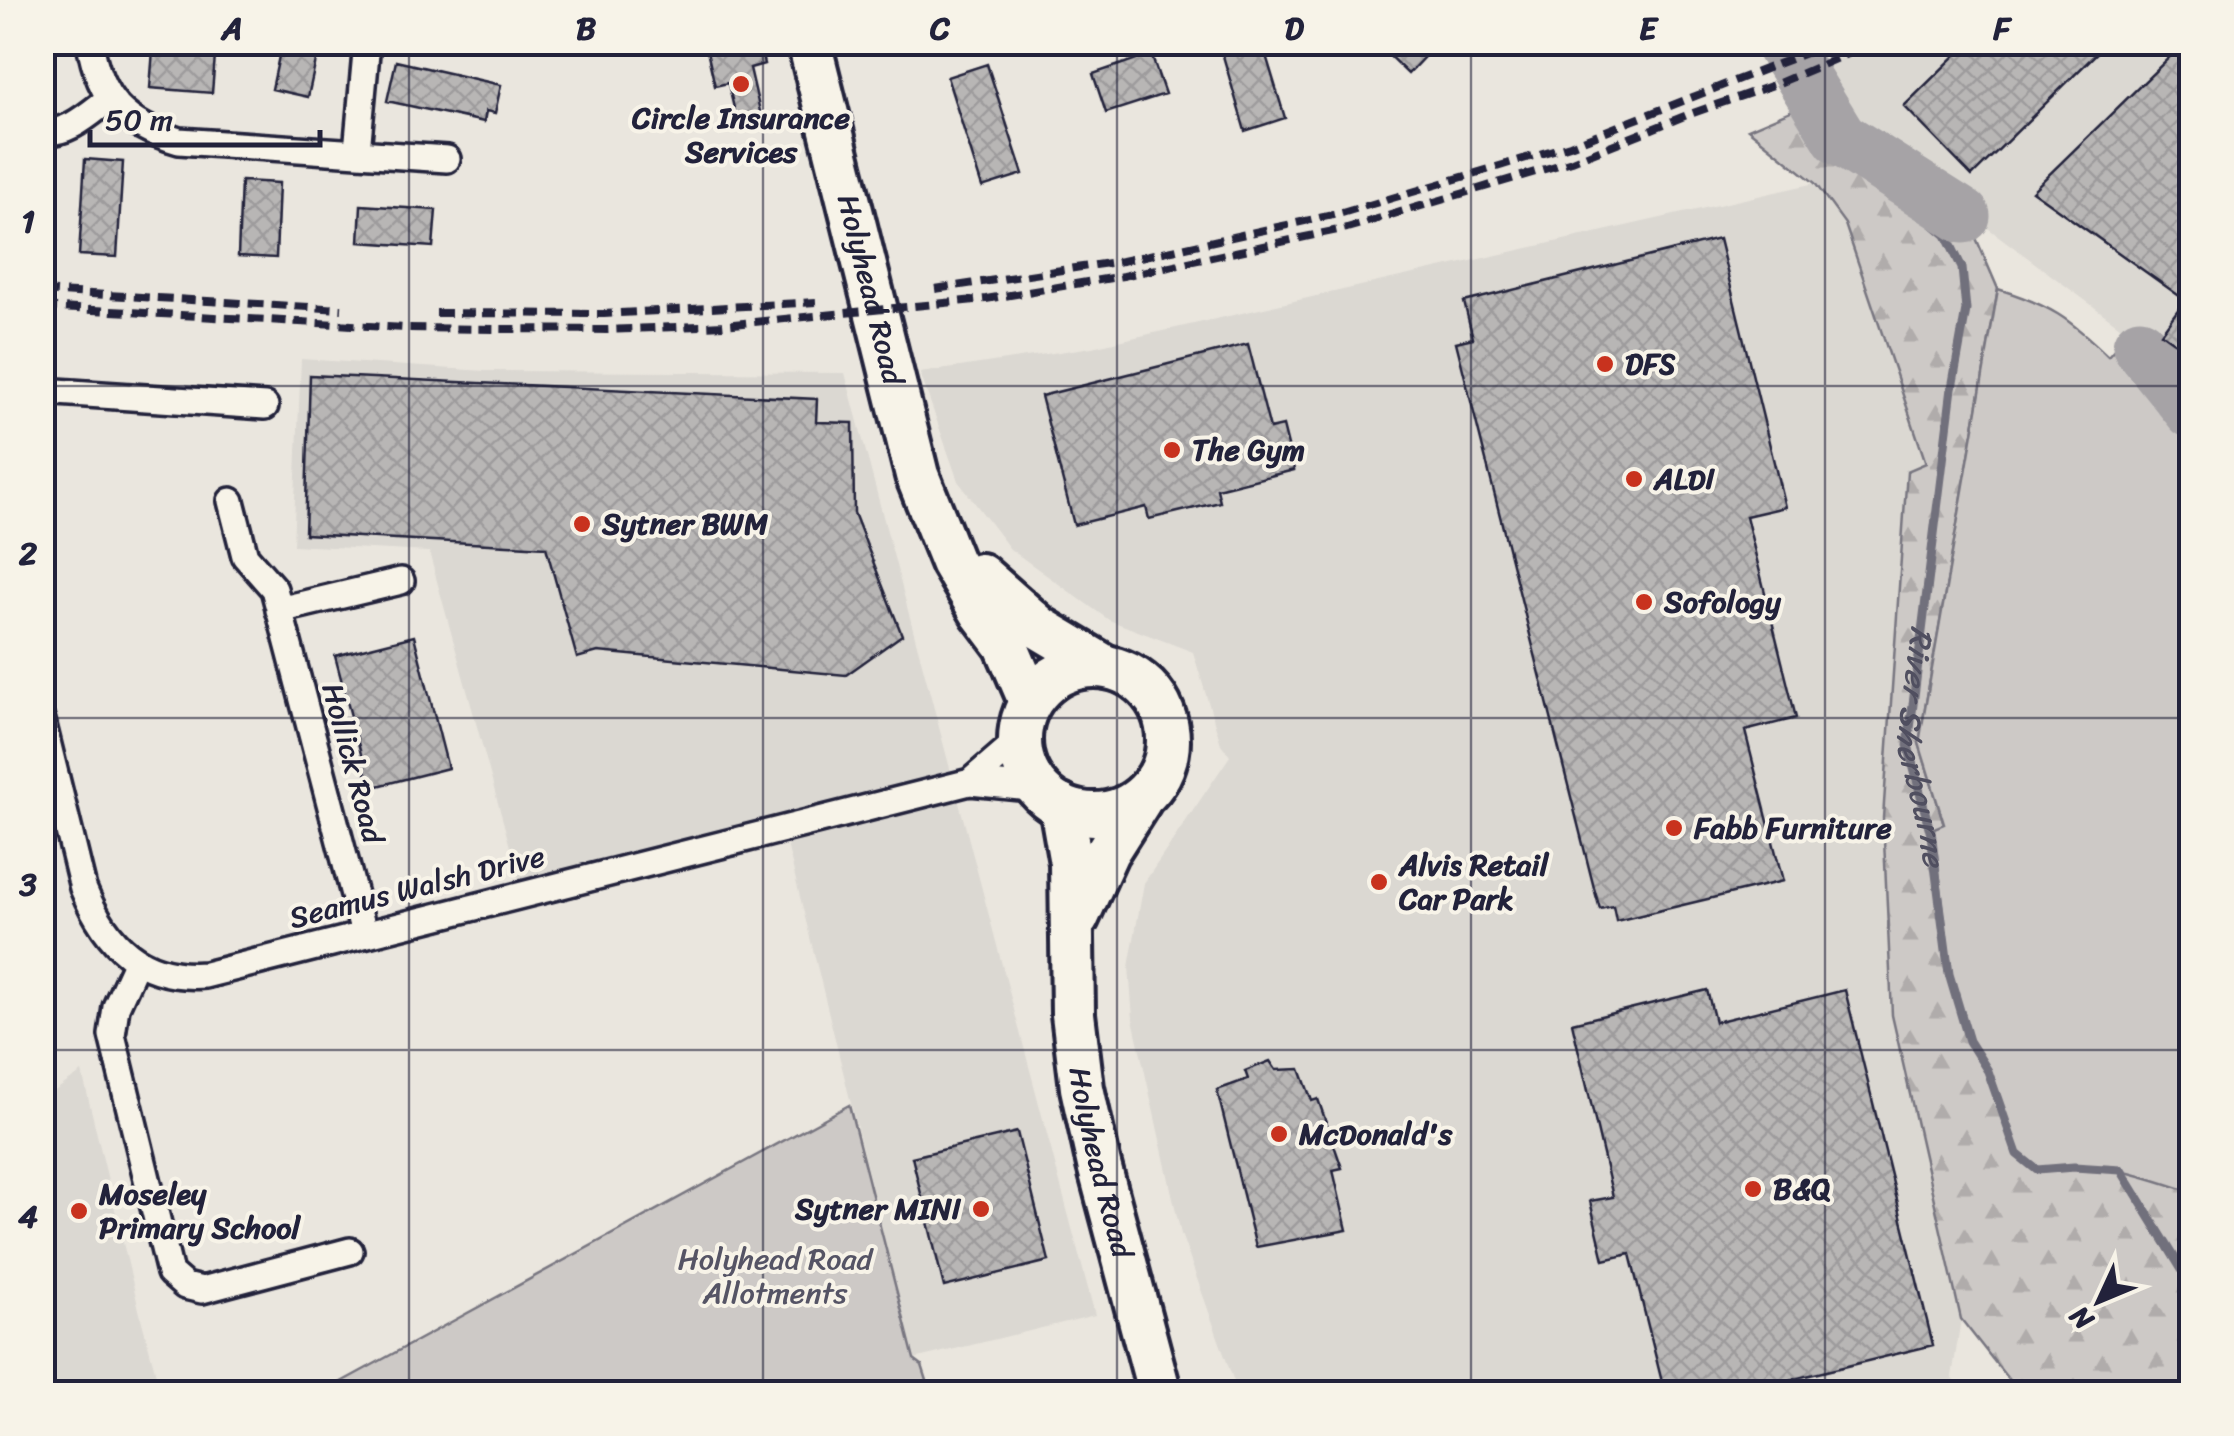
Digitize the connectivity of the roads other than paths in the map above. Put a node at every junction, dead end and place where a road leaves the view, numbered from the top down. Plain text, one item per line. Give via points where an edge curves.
1 (90, 42) edge
2 (367, 42) edge
3 (809, 42) edge
4 (109, 99) junction
5 (42, 132) edge
6 (357, 151) junction
7 (447, 159) dead end
8 (42, 391) edge
9 (265, 406) dead end
10 (231, 501) dead end
11 (941, 535) junction
12 (401, 580) dead end
13 (279, 610) junction
14 (1104, 666) junction
15 (1025, 719) junction
16 (42, 721) edge
17 (970, 782) junction
18 (1050, 798) junction
19 (1140, 800) junction
20 (1073, 928) junction
21 (364, 934) junction
22 (137, 961) junction
23 (350, 1251) dead end
24 (1160, 1394) edge

1 - 4 street
2 - 6 street
3 - 11 highway, Holyhead Road via 917,476
4 - 5 street via 77,123
4 - 6 street via 148,132 179,141
6 - 7 street
8 - 9 street
10 - 13 street, Hollick Road via 245,556 274,589
11 - 14 highway, Holyhead Road via 1019,612
11 - 15 highway, Holyhead Road via 965,586 1006,644
12 - 13 street
13 - 21 street, Hollick Road
14 - 15 highway via 1062,672
14 - 19 highway via 1146,686 1164,713 1170,742 1163,769
15 - 17 street
15 - 18 highway via 1025,766
16 - 22 street, Seamus Walsh Drive via 83,888 107,933
17 - 18 street
17 - 21 street, Seamus Walsh Drive
18 - 19 highway via 1094,814
18 - 20 highway, Holyhead Road via 1072,864
19 - 20 highway, Holyhead Road via 1107,852
20 - 24 highway, Holyhead Road via 1082,1088
21 - 22 street, Seamus Walsh Drive via 205,975 159,972
22 - 23 street via 116,1007 112,1035 170,1274 202,1290

